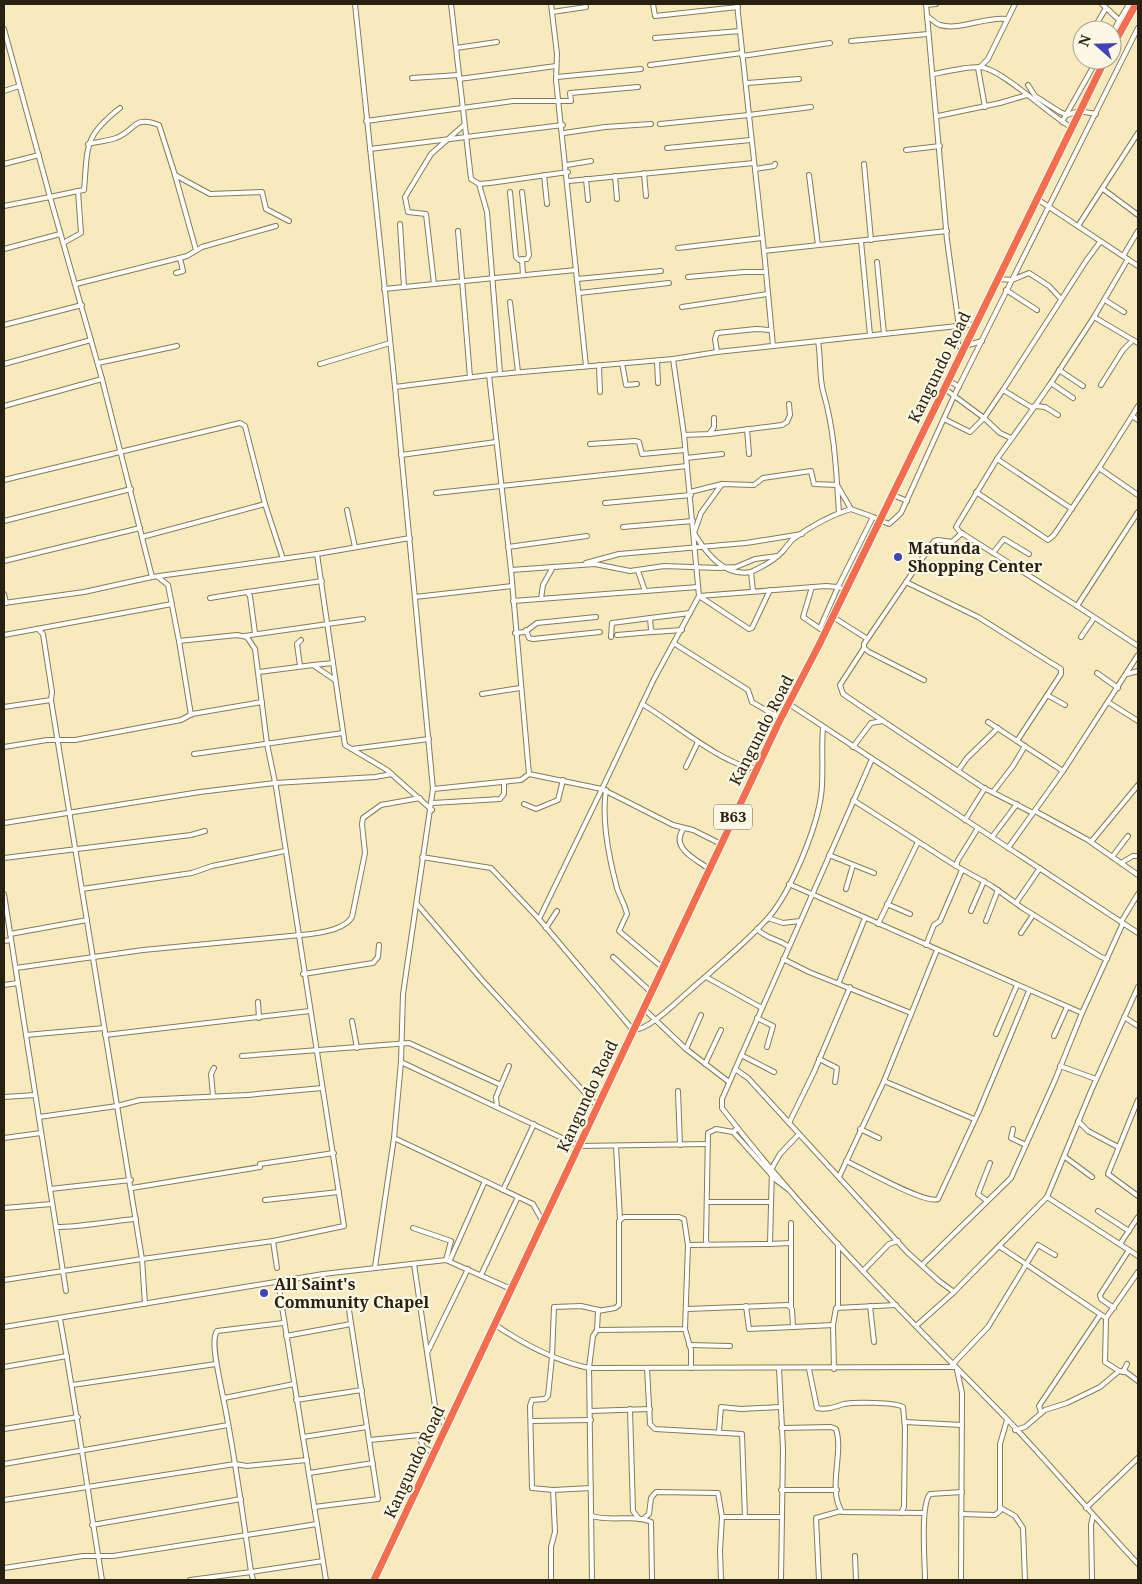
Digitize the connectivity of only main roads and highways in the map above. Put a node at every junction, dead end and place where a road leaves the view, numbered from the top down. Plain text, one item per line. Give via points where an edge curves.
1 (1136, 4) edge
2 (1122, 29) edge
3 (1100, 70) edge
4 (374, 1580) edge

1 - 2 highway
3 - 4 highway, Kangundo Road / B63 via 893,495 877,518 833,617 822,630

